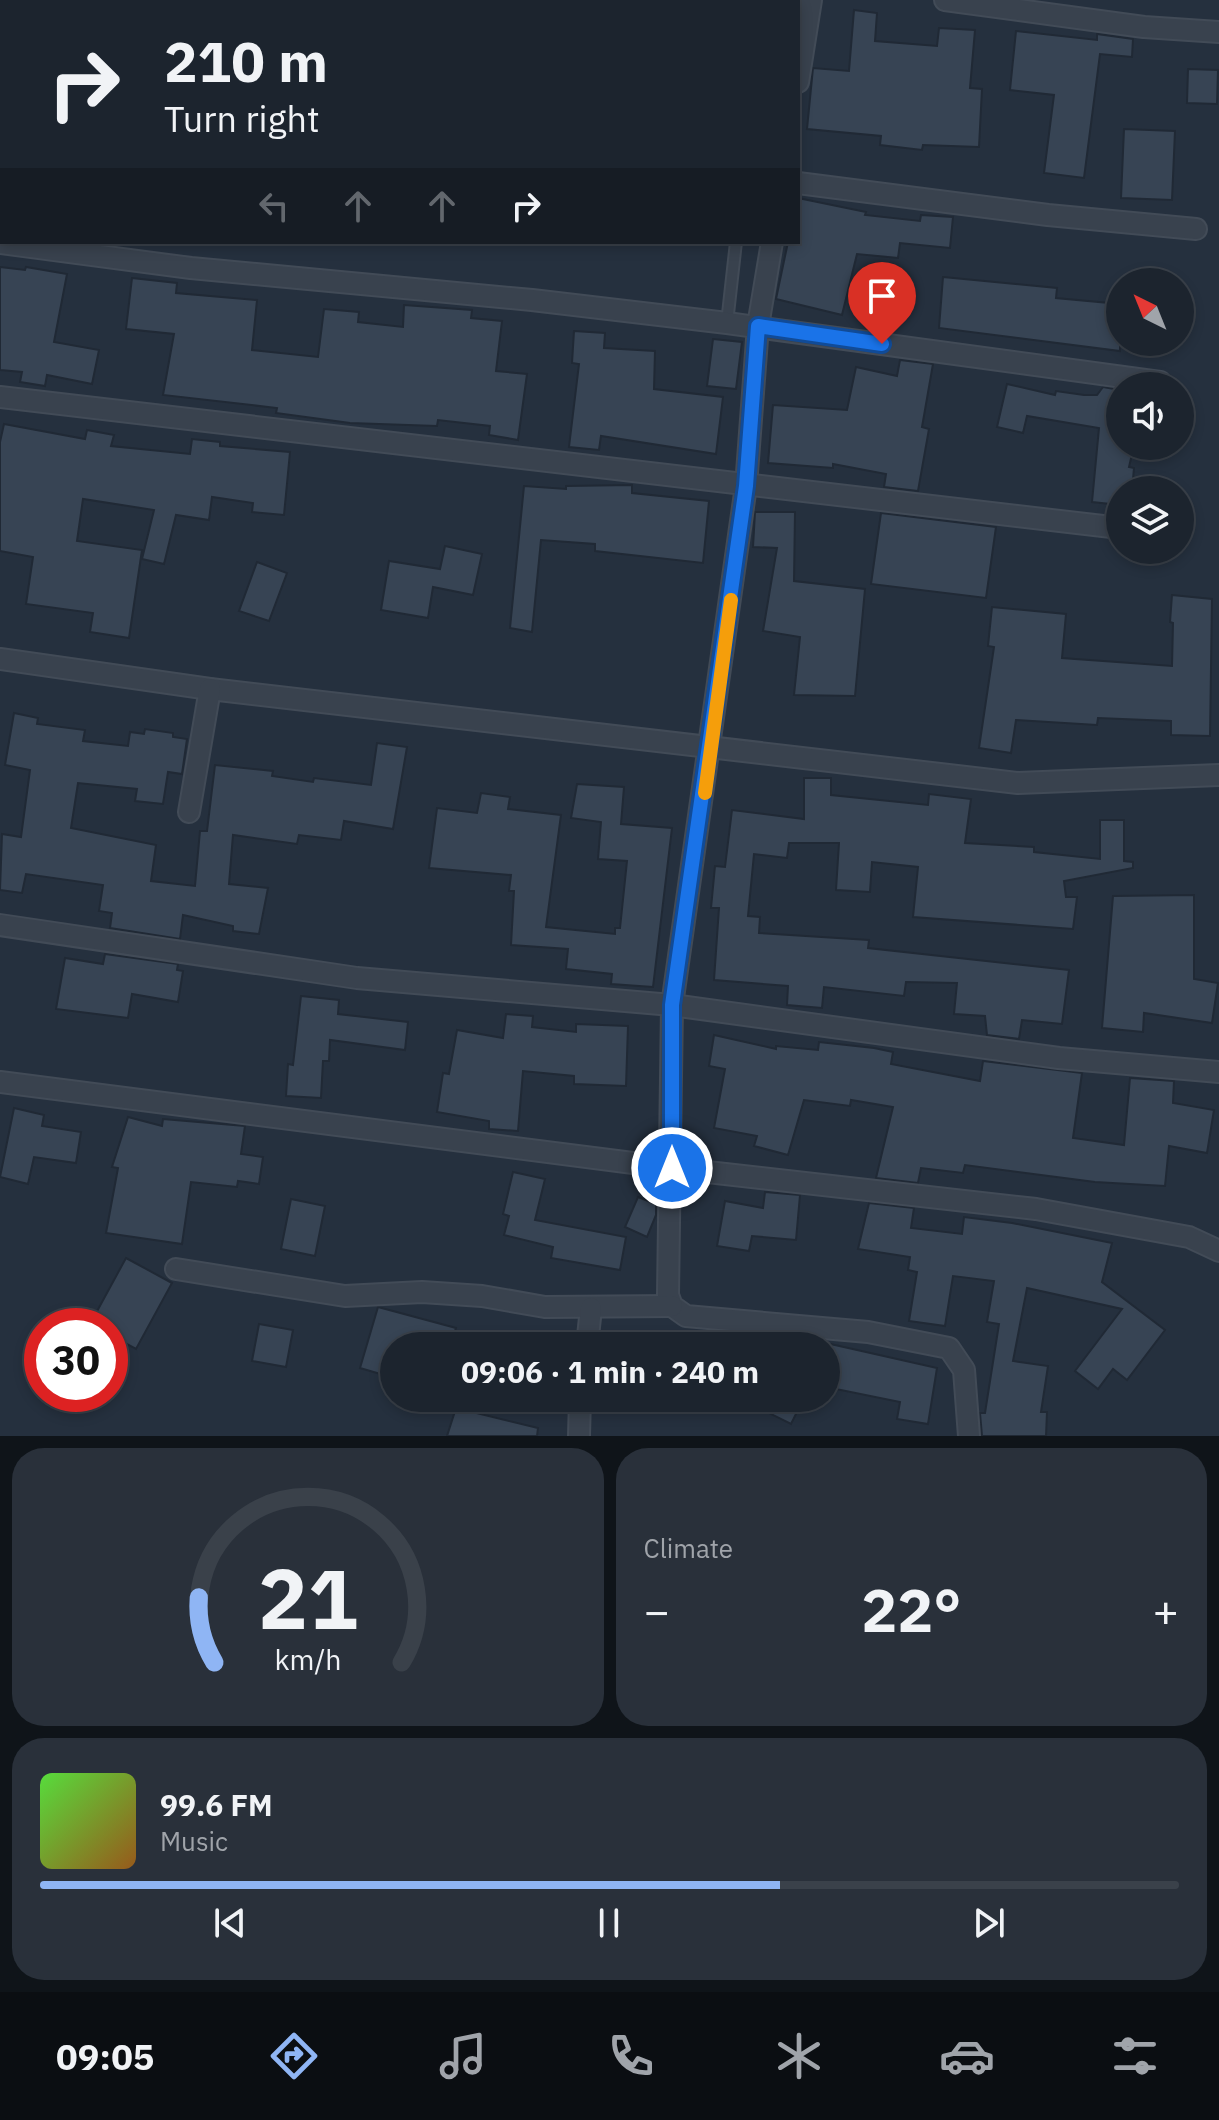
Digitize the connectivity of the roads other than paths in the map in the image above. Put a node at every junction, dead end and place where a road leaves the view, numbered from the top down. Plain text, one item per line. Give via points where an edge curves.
1 (811, 0) edge
2 (945, 0) edge
3 (1219, 32) edge
4 (800, 69) edge
5 (800, 183) edge
6 (1196, 229) dead end
7 (8, 244) edge
8 (736, 244) edge
9 (772, 244) edge
10 (727, 323) junction
11 (758, 326) junction
12 (1106, 374) edge
13 (0, 397) edge
14 (746, 486) junction
15 (1106, 526) edge
16 (0, 659) edge
17 (210, 689) junction
18 (712, 748) junction
19 (1219, 775) edge
20 (189, 812) dead end
21 (0, 925) edge
22 (672, 1005) junction
23 (1219, 1072) edge
24 (0, 1082) edge
25 (672, 1168) junction
26 (1219, 1251) edge
27 (176, 1269) dead end
28 (672, 1306) junction
29 (591, 1308) junction
30 (588, 1332) edge
31 (580, 1412) edge
32 (579, 1436) edge
33 (969, 1436) edge

1 - 4 street
2 - 3 street
5 - 6 street
7 - 10 street
8 - 10 lane
9 - 11 street
10 - 11 street
11 - 12 street
11 - 14 street
13 - 14 street
14 - 15 street
14 - 18 street
16 - 17 street
17 - 18 street
17 - 20 street
18 - 19 street via 1018,783
18 - 22 street
21 - 22 street via 357,978
22 - 23 street via 980,1048
22 - 25 street
24 - 25 street
25 - 26 street via 1036,1209 1189,1237
25 - 28 street
27 - 29 street via 345,1296 422,1292
28 - 29 street
28 - 33 street via 686,1316 868,1332 949,1348 964,1370
29 - 30 street
31 - 32 street

